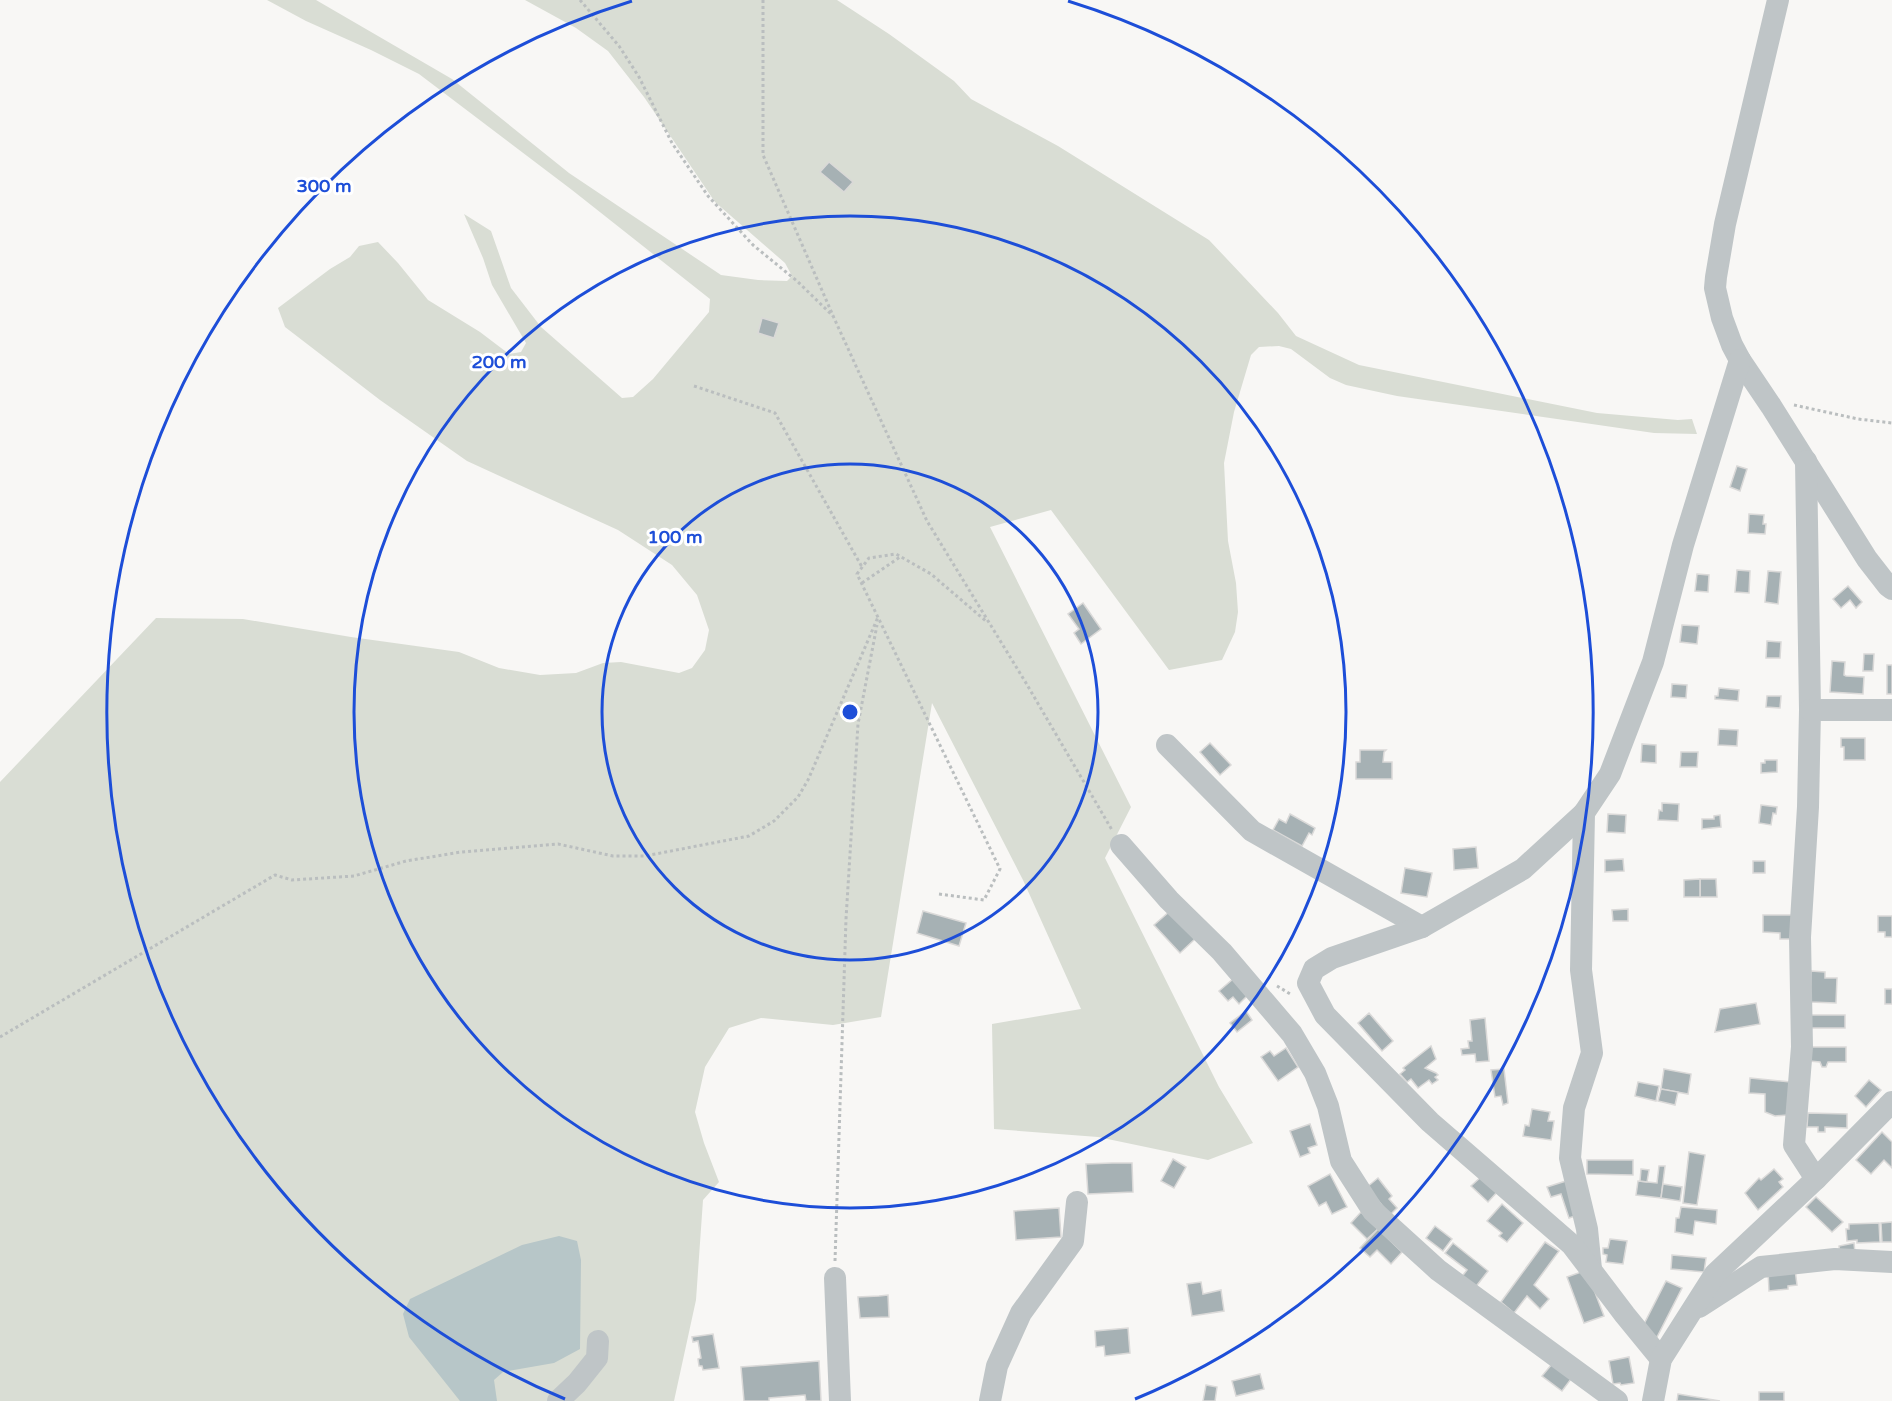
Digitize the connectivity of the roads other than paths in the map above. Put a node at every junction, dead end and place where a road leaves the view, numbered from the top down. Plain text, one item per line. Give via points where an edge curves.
1 (1778, 0) edge
2 (1740, 360) junction
3 (1806, 461) junction
4 (1892, 589) edge
5 (1810, 710) junction
6 (1892, 710) edge
7 (1167, 745) dead end
8 (1584, 813) junction
9 (1121, 845) road end
10 (1422, 927) junction
11 (1892, 1102) edge
12 (1816, 1179) junction
13 (1077, 1202) dead end
14 (1892, 1262) edge
15 (1591, 1269) junction
16 (835, 1278) road end
17 (1693, 1310) junction
18 (598, 1341) dead end
19 (1661, 1359) junction
20 (558, 1401) edge
21 (840, 1401) edge
22 (990, 1401) edge
23 (1617, 1401) edge
24 (1653, 1401) edge

1 - 2 street via 1716,277 1722,318
2 - 3 street
2 - 8 street via 1683,545 1653,662 1610,774
3 - 4 street via 1867,559
3 - 5 street
5 - 6 street
5 - 12 street via 1800,937 1802,1047 1794,1145
7 - 10 street via 1252,831
8 - 10 street via 1523,869
8 - 15 street via 1581,970 1592,1053 1574,1108 1570,1158 1587,1229
9 - 23 street via 1222,952 1292,1034 1315,1073 1328,1106 1341,1161 1372,1211 1438,1270
10 - 15 street via 1332,958 1314,969 1308,983 1325,1015 1430,1122 1572,1245
11 - 12 street
12 - 17 street via 1715,1274
13 - 22 street via 1073,1241 1021,1313 997,1366
14 - 17 street via 1835,1258 1761,1267
15 - 19 street
16 - 21 street
17 - 19 street
18 - 20 street via 597,1358
19 - 24 street

